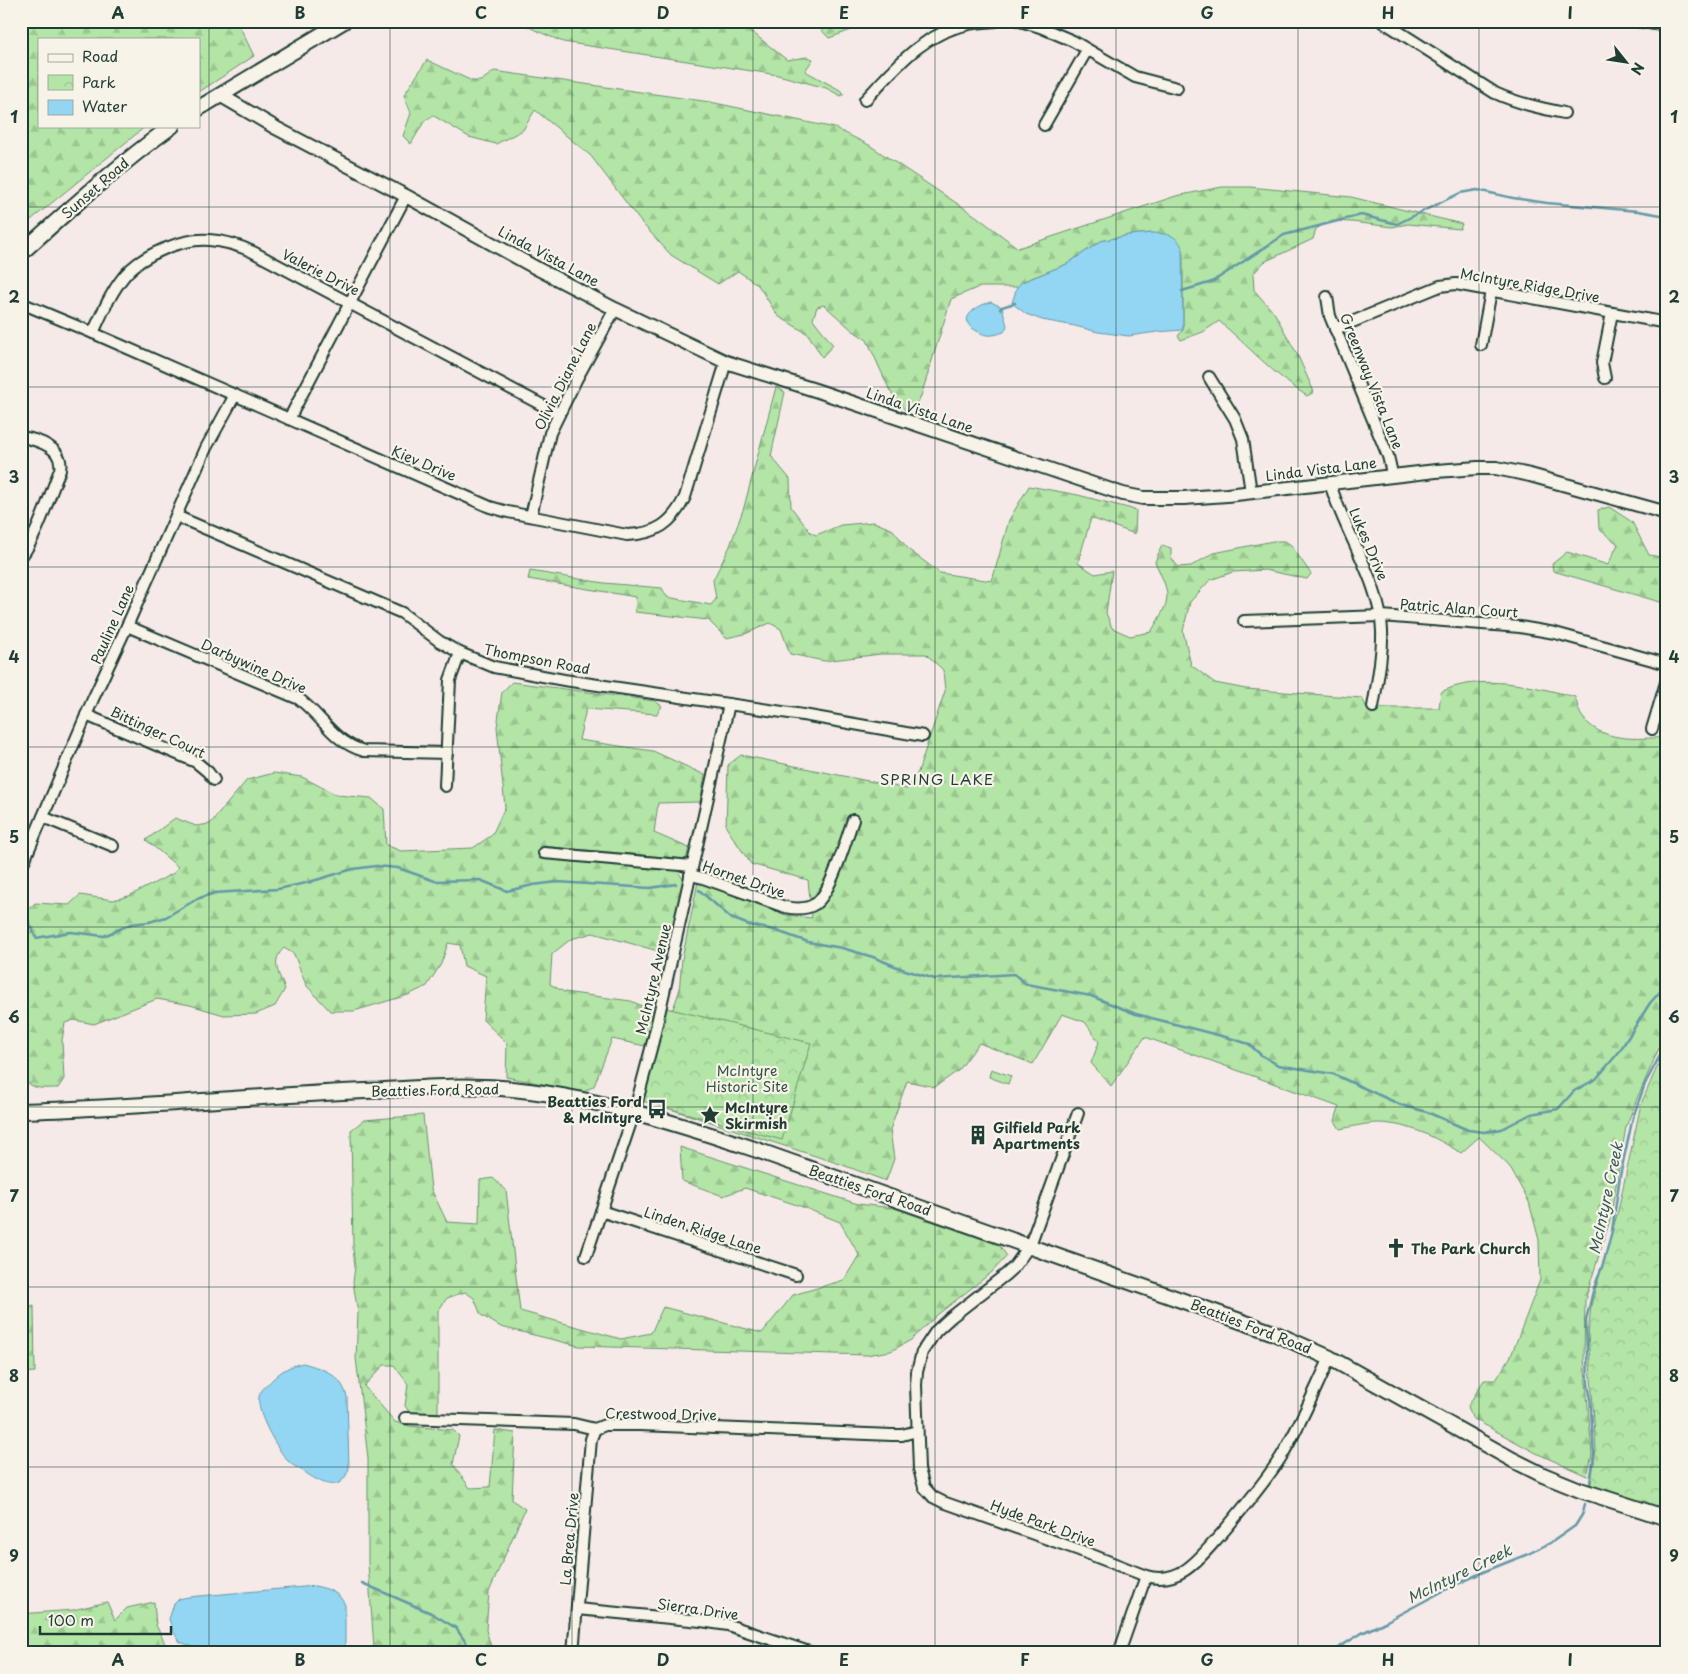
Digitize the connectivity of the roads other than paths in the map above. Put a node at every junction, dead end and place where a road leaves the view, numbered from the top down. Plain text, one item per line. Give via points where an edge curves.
1 (344, 21) edge
2 (996, 21) edge
3 (1020, 21) edge
4 (1382, 21) edge
5 (1638, 21) edge
6 (1395, 24) edge
7 (1667, 26) edge
8 (1087, 50) junction
9 (1177, 88) dead end
10 (220, 95) junction
11 (865, 100) dead end
12 (200, 107) edge
13 (1564, 113) dead end
14 (1044, 126) dead end
15 (169, 128) edge
16 (406, 196) junction
17 (21, 253) edge
18 (1491, 290) junction
19 (1327, 297) dead end
20 (350, 302) junction
21 (21, 303) edge
22 (615, 309) junction
23 (1612, 313) junction
24 (1667, 323) edge
25 (1335, 329) junction
26 (93, 332) junction
27 (1481, 345) dead end
28 (726, 362) junction
29 (1210, 377) dead end
30 (1605, 378) dead end
31 (235, 395) junction
32 (558, 414) junction
33 (289, 419) junction
34 (21, 437) edge
35 (1391, 476) junction
36 (1330, 483) junction
37 (1251, 492) junction
38 (1667, 513) edge
39 (176, 516) junction
40 (531, 516) junction
41 (21, 556) edge
42 (1381, 616) junction
43 (1244, 621) dead end
44 (127, 626) junction
45 (460, 653) junction
46 (1667, 664) edge
47 (1667, 679) edge
48 (729, 704) junction
49 (1372, 707) dead end
50 (86, 714) junction
51 (1652, 729) dead end
52 (922, 736) dead end
53 (447, 753) junction
54 (214, 780) dead end
55 (445, 786) dead end
56 (43, 817) junction
57 (852, 820) dead end
58 (113, 846) dead end
59 (544, 853) dead end
60 (21, 868) edge
61 (692, 871) junction
62 (21, 1111) edge
63 (1078, 1112) dead end
64 (634, 1113) junction
65 (601, 1211) junction
66 (1030, 1246) junction
67 (586, 1256) dead end
68 (796, 1275) dead end
69 (1330, 1358) junction
70 (405, 1418) dead end
71 (595, 1428) junction
72 (917, 1431) junction
73 (1667, 1518) edge
74 (1146, 1576) junction
75 (577, 1609) junction
76 (573, 1653) edge
77 (812, 1653) edge
78 (1119, 1653) edge

1 - 10 main road
2 - 11 street via 947,30 928,40 912,51
3 - 8 street
4 - 6 street
5 - 7 street
6 - 13 street via 1495,92 1537,108
8 - 9 street via 1135,77
8 - 14 street
10 - 12 main road
10 - 16 street, Linda Vista Lane
15 - 17 main road, Sunset Road via 108,176
16 - 20 street
16 - 22 street, Linda Vista Lane
18 - 23 street, McIntyre Ridge Drive
18 - 25 street, McIntyre Ridge Drive via 1456,284 1440,286
18 - 27 street
19 - 25 street, Greenway Vista Lane
20 - 26 street, Valerie Drive via 238,245 206,239 189,241 139,262 125,275
20 - 32 street, Valerie Drive
20 - 33 street
21 - 26 street, Kiev Drive
22 - 28 street, Linda Vista Lane
22 - 32 street, Olivia Diane Lane
23 - 24 street, McIntyre Ridge Drive
23 - 30 street via 1602,363
25 - 35 street, Greenway Vista Lane via 1388,456
26 - 31 street, Kiev Drive
28 - 37 street, Linda Vista Lane via 1123,494 1161,499
28 - 40 street, Kiev Drive via 685,497 665,524 642,534 627,535
29 - 37 street via 1243,439
31 - 33 street, Kiev Drive
31 - 39 street, Pauline Lane via 206,448
32 - 40 street, Olivia Diane Lane via 546,448
33 - 40 street, Kiev Drive via 490,507
34 - 41 street via 55,450 61,463 27,549
35 - 36 street, Linda Vista Lane
35 - 38 street, Linda Vista Lane via 1478,468 1502,469
36 - 37 street, Linda Vista Lane
36 - 42 street, Lukes Drive via 1375,592
39 - 44 street, Pauline Lane
39 - 45 street, Thompson Road via 402,613
42 - 43 street, Patric Alan Court
42 - 46 street, Patric Alan Court via 1539,629
42 - 49 street, Lukes Drive via 1382,646
44 - 50 street, Pauline Lane
44 - 53 street, Darbywine Drive via 299,699 352,748
45 - 48 street, Thompson Road via 511,671
45 - 53 street via 450,680
47 - 51 street
48 - 52 street, Thompson Road
48 - 61 street, McIntyre Avenue
50 - 54 street, Bittinger Court via 196,762
50 - 56 street, Pauline Lane
53 - 55 street
56 - 58 street
56 - 60 street, Pauline Lane
57 - 61 street, Hornet Drive via 826,891 810,906 785,907 702,878
59 - 61 street, Hornet Drive
61 - 64 street, McIntyre Avenue
62 - 64 main road, Beatties Ford Road via 97,1109 317,1093 482,1087 542,1093
63 - 66 street
64 - 65 street, McIntyre Avenue
64 - 66 main road, Beatties Ford Road via 746,1146
65 - 67 street, McIntyre Avenue
65 - 68 street, Linden Ridge Lane
66 - 69 main road, Beatties Ford Road via 1252,1325
66 - 72 street, Hyde Park Drive via 1009,1271 929,1339 917,1372
69 - 73 main road, Beatties Ford Road via 1543,1475
69 - 74 street, Hyde Park Drive via 1282,1456 1247,1504 1185,1570 1169,1578
70 - 71 street, Crestwood Drive via 574,1424
71 - 72 street, Crestwood Drive via 605,1425 892,1435
71 - 75 street, La Brea Drive via 591,1438
72 - 74 street, Hyde Park Drive via 921,1479 934,1497
74 - 78 street
75 - 76 street, La Brea Drive
75 - 77 street, Sierra Drive via 728,1626

